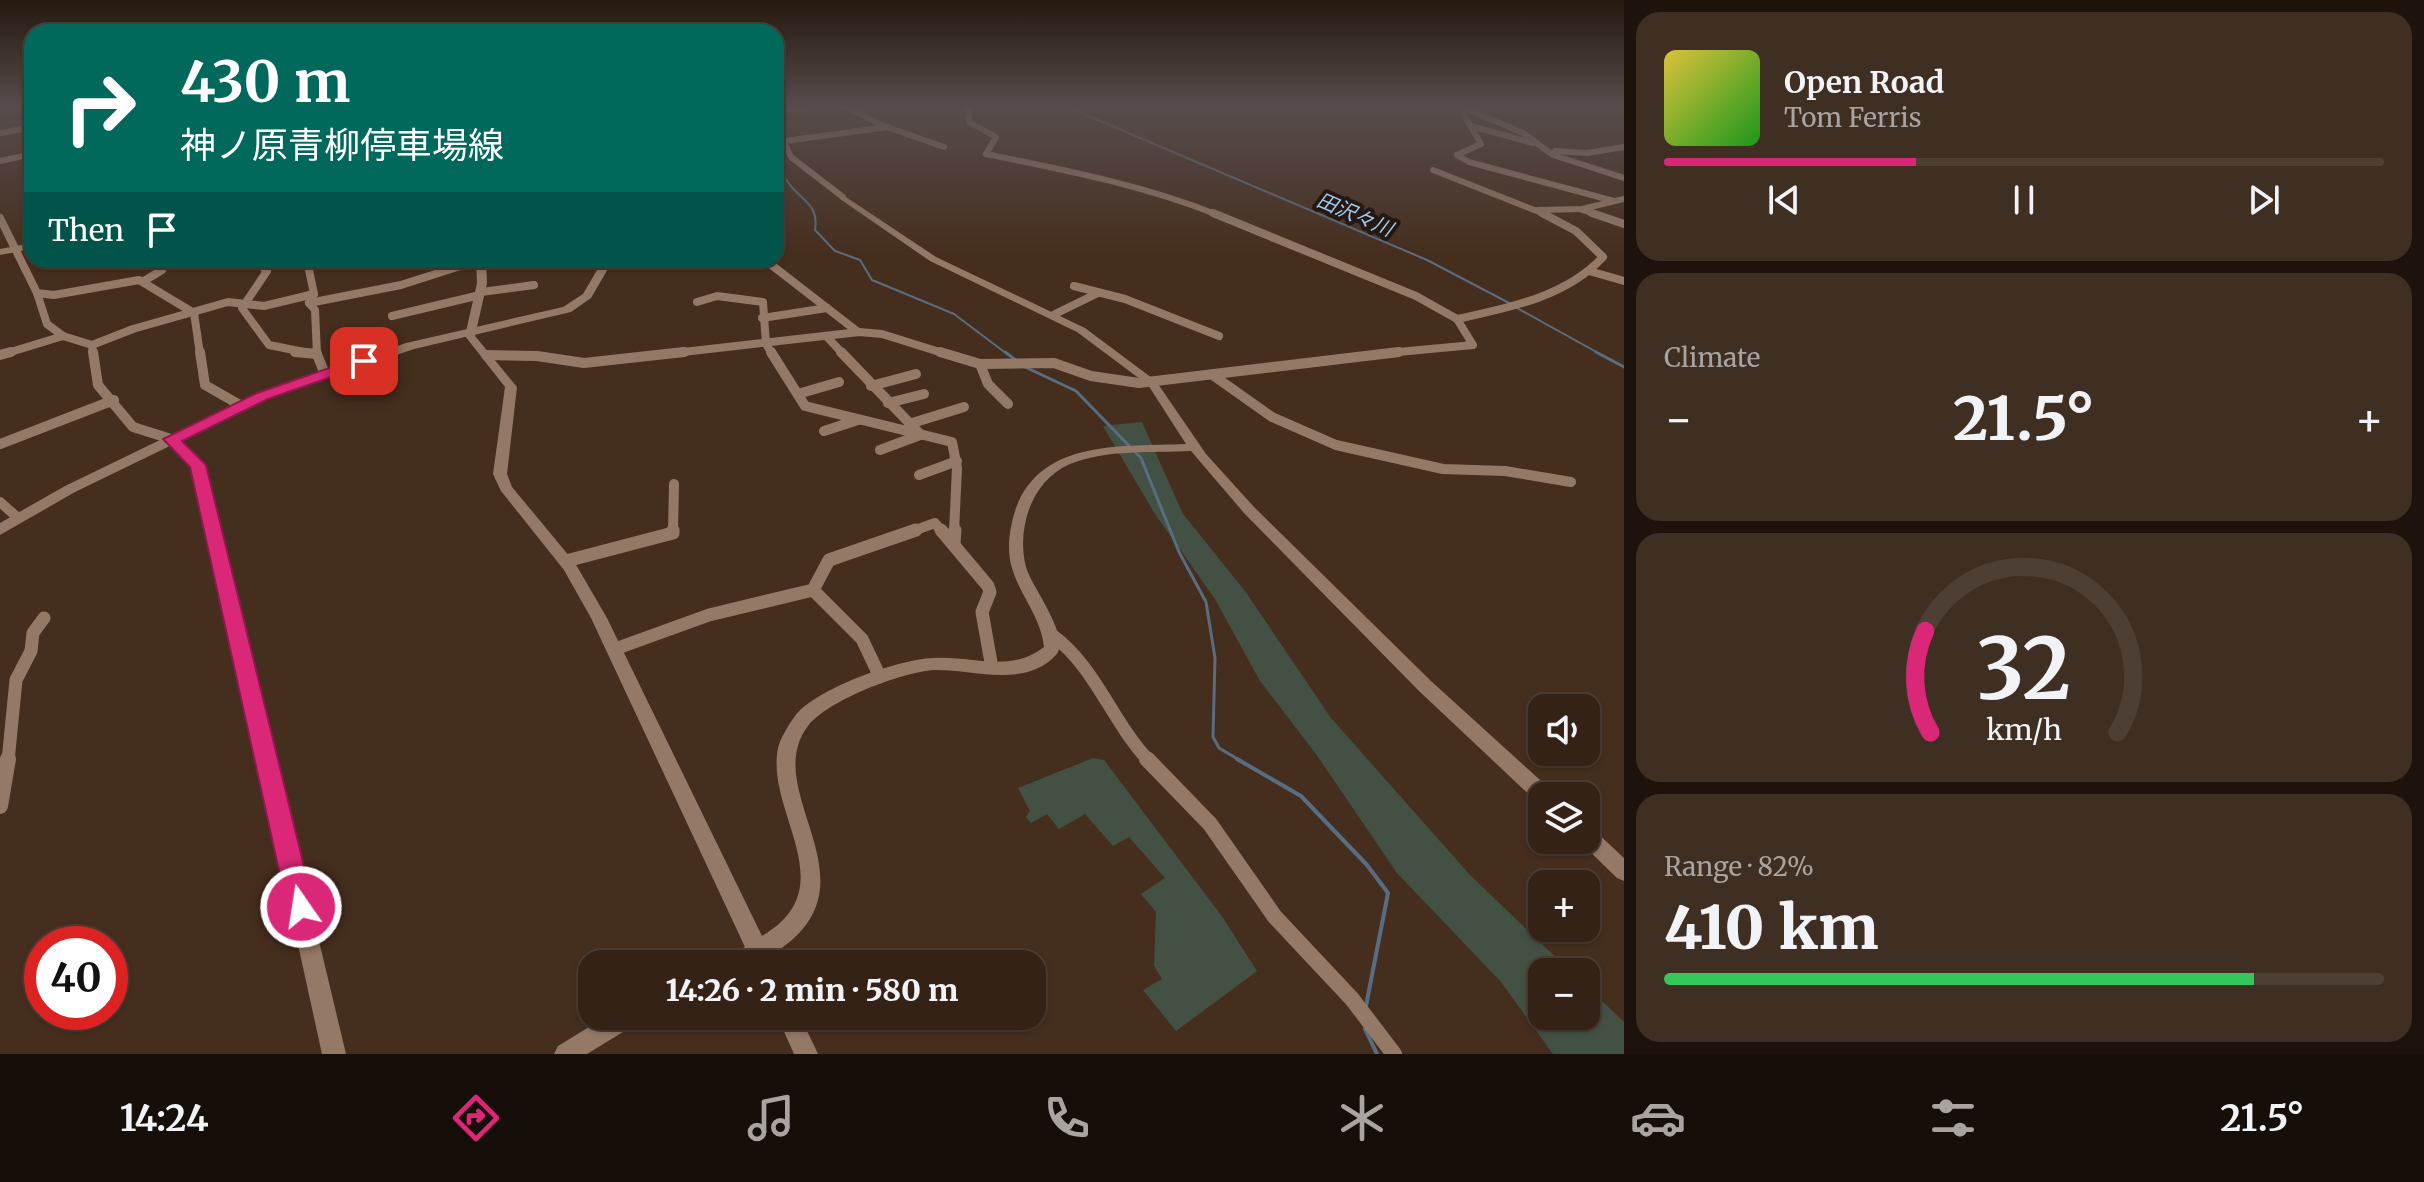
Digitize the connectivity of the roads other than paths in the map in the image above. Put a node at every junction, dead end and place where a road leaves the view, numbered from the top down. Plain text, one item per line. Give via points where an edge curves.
1 (790, 155) edge
2 (992, 155) edge
3 (1457, 155) edge
4 (1559, 155) edge
5 (24, 156) edge
6 (0, 161) edge
7 (1445, 167) dead end
8 (1624, 178) edge
9 (843, 197) joint
10 (1624, 199) edge
11 (1614, 201) junction
12 (1582, 209) junction
13 (1535, 210) junction
14 (0, 218) edge
15 (1624, 224) edge
16 (24, 247) edge
17 (17, 248) junction
18 (0, 252) edge
19 (24, 264) edge
20 (26, 268) edge
21 (160, 268) edge
22 (264, 268) edge
23 (308, 268) edge
24 (455, 268) edge
25 (480, 268) edge
26 (603, 268) edge
27 (775, 268) edge
28 (1589, 271) junction
29 (144, 281) junction
30 (1624, 281) edge
31 (534, 285) dead end
32 (1074, 286) dead end
33 (37, 293) junction
34 (1098, 293) junction
35 (480, 294) junction
36 (311, 298) junction
37 (697, 302) dead end
38 (245, 303) junction
39 (827, 308) junction
40 (194, 313) junction
41 (1055, 314) junction
42 (392, 316) dead end
43 (762, 318) junction
44 (1457, 319) junction
45 (471, 331) junction
46 (859, 332) junction
47 (63, 336) junction
48 (1219, 336) dead end
49 (828, 338) junction
50 (766, 344) junction
51 (92, 345) junction
52 (317, 354) junction
53 (0, 355) edge
54 (486, 355) junction
55 (980, 364) junction
56 (325, 374) junction
57 (916, 374) dead end
58 (1214, 376) junction
59 (839, 382) dead end
60 (1152, 383) junction
61 (871, 386) junction
62 (798, 394) junction
63 (924, 394) dead end
64 (114, 400) junction
65 (888, 403) junction
66 (1008, 404) dead end
67 (240, 405) junction
68 (964, 407) dead end
69 (858, 420) junction
70 (909, 424) junction
71 (824, 431) dead end
72 (921, 434) junction
73 (171, 439) junction
74 (0, 444) edge
75 (1195, 447) junction
76 (880, 450) dead end
77 (957, 461) junction
78 (919, 475) dead end
79 (1571, 482) dead end
80 (674, 484) dead end
81 (0, 502) edge
82 (18, 518) junction
83 (0, 530) edge
84 (954, 543) junction
85 (218, 548) joint
86 (566, 561) junction
87 (813, 590) junction
88 (44, 618) dead end
89 (1052, 635) junction
90 (615, 649) junction
91 (992, 668) junction
92 (880, 677) junction
93 (1529, 782) edge
94 (0, 806) edge
95 (1600, 848) edge
96 (1624, 871) edge
97 (758, 950) edge
98 (771, 950) edge
99 (605, 1030) edge
100 (795, 1030) edge
101 (334, 1054) edge
102 (566, 1054) edge
103 (806, 1054) edge
104 (1394, 1054) edge

1 - 9 street
2 - 44 street via 1176,198 1416,296
3 - 11 street via 1460,162
4 - 8 street
5 - 6 street
7 - 13 street via 1433,170
9 - 41 street via 933,259
10 - 11 street
11 - 12 street
12 - 13 street
12 - 15 street
13 - 28 street via 1602,252
14 - 17 street
16 - 17 street
17 - 18 street
17 - 19 street
20 - 33 street
21 - 29 street
22 - 38 street via 267,271
23 - 36 street
24 - 36 street via 401,285
25 - 35 street
26 - 45 main road via 587,296 567,310
27 - 39 street
28 - 30 street
28 - 44 street via 1514,306
29 - 33 street
29 - 40 street
31 - 35 street
32 - 34 street
33 - 47 street via 47,324
34 - 41 street
34 - 48 street
35 - 42 street
35 - 45 street
36 - 38 street via 264,306
36 - 52 street
37 - 43 street via 717,296 763,302
38 - 40 street via 228,302
38 - 52 street via 242,308 267,346
39 - 43 street
39 - 46 street
40 - 51 street
40 - 67 street via 205,385
41 - 60 street
43 - 50 street
44 - 58 street via 1473,345 1319,359
45 - 54 street
45 - 56 main road
46 - 49 street
46 - 55 street via 891,336
47 - 51 street
47 - 53 street
49 - 50 street
49 - 61 street
50 - 54 street via 584,363
50 - 62 street
51 - 64 street via 98,385
52 - 56 street
54 - 86 street via 511,387 500,474
55 - 60 street via 1054,363 1091,376
55 - 66 street via 988,384
56 - 67 main road
57 - 61 street
58 - 60 street
58 - 79 street via 1272,417 1336,445 1443,469 1505,471
59 - 62 street
60 - 75 street
61 - 65 street
62 - 69 street via 805,406
63 - 65 street
64 - 73 street via 133,427
64 - 74 street
65 - 70 street
67 - 73 main road
68 - 70 street
69 - 71 street
69 - 72 street
70 - 72 street
72 - 76 street
72 - 77 street via 952,442
73 - 82 main road
73 - 85 street via 198,465
75 - 89 street via 1092,454 1054,465 1028,488 1017,553
75 - 93 street via 1249,510
77 - 78 street
77 - 84 street
80 - 86 street via 673,533
81 - 82 street
82 - 83 main road
84 - 87 street via 935,523 829,560
84 - 91 street via 990,592 982,612
85 - 101 street
86 - 90 street
87 - 90 street via 709,615
87 - 92 street via 862,639
88 - 94 street via 16,680
89 - 91 street via 1052,649 1027,667
89 - 104 street via 1073,650 1128,739 1210,824 1275,917
90 - 97 street
91 - 92 street via 928,664
92 - 98 street via 819,708 792,738 787,770 814,875 796,925
95 - 96 street
99 - 102 street
100 - 103 street

